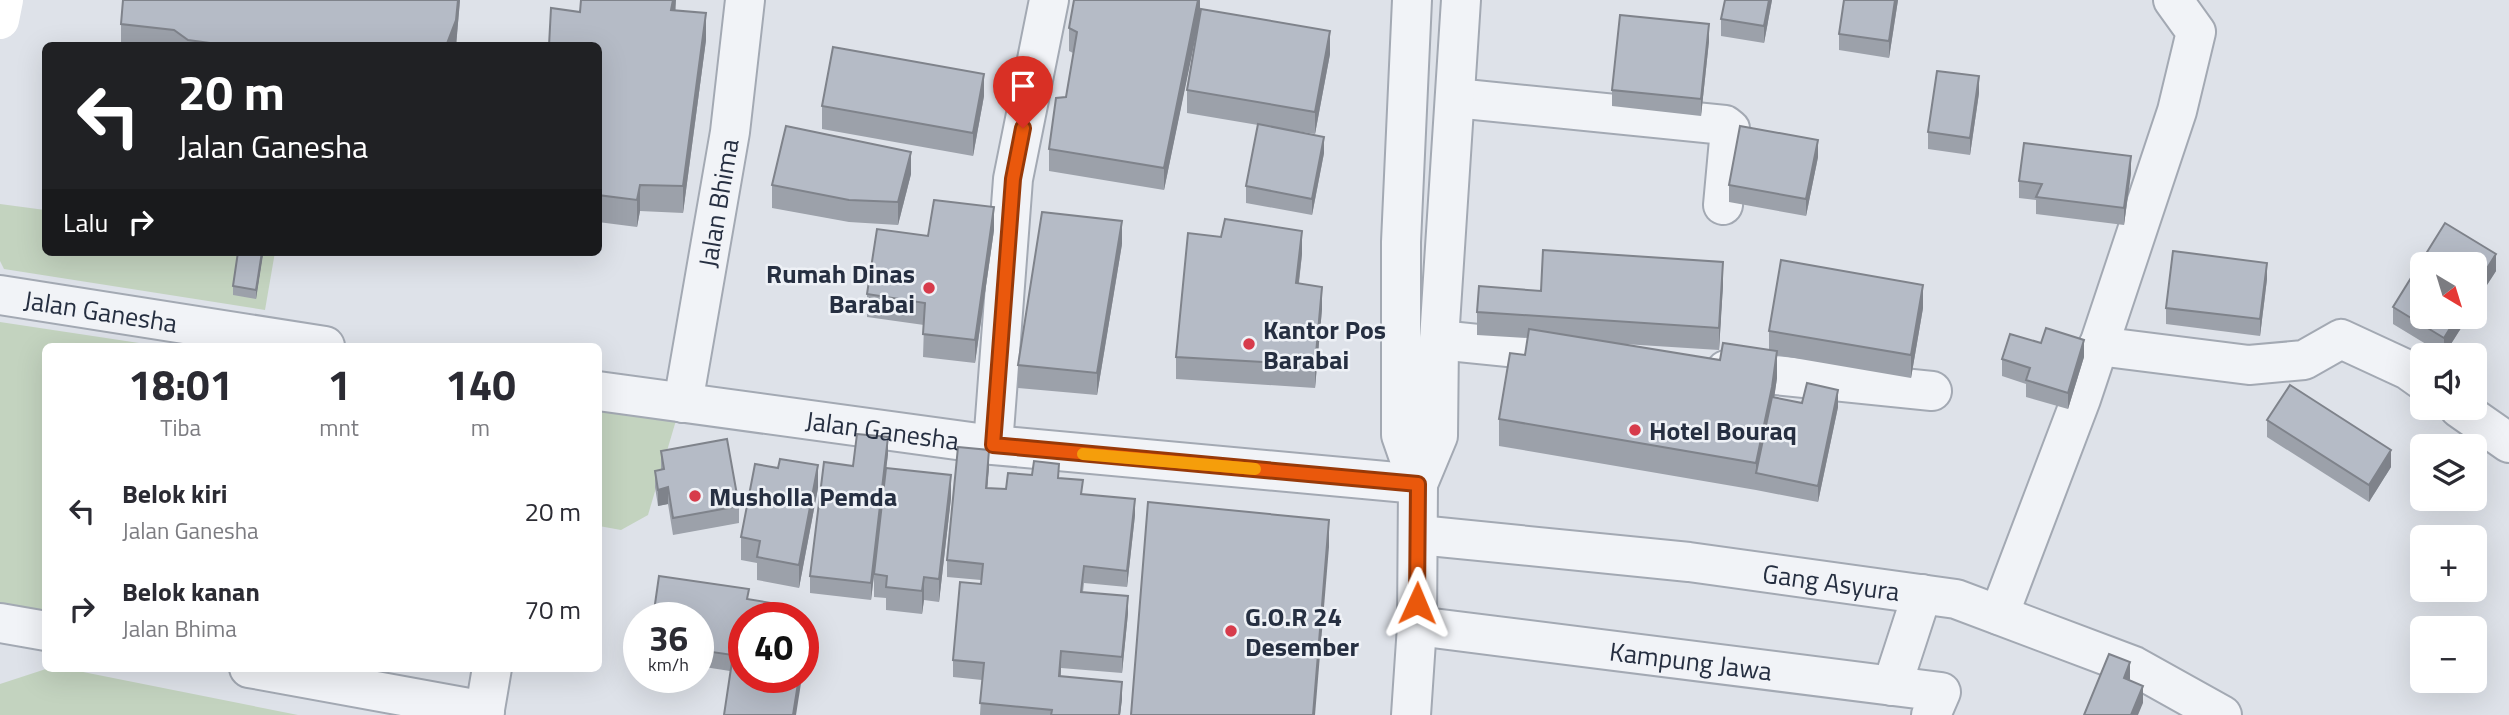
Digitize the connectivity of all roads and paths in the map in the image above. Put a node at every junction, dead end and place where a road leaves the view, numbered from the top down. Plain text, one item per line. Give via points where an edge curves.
1 (4, 0) edge
2 (745, 0) edge
3 (1049, 0) edge
4 (1412, 0) edge
5 (1461, 0) edge
6 (2173, 0) edge
7 (0, 20) edge
8 (1455, 98) junction
9 (1723, 205) dead end
10 (0, 295) edge
11 (1439, 340) junction
12 (306, 343) edge
13 (2098, 346) junction
14 (1603, 357) edge
15 (1686, 365) edge
16 (2410, 371) edge
17 (1932, 391) dead end
18 (602, 392) edge
19 (683, 403) junction
20 (2476, 420) edge
21 (2509, 443) edge
22 (993, 445) junction
23 (1418, 484) junction
24 (1419, 535) junction
25 (1922, 594) junction
26 (1998, 615) junction
27 (0, 623) edge
28 (1417, 626) junction
29 (42, 630) edge
30 (271, 672) edge
31 (491, 672) edge
32 (1892, 686) junction
33 (484, 713) edge
34 (1411, 715) edge
35 (1931, 715) edge
36 (2222, 715) edge

1 - 7 main road
2 - 19 street, Jalan Bhima via 730,132
3 - 22 street via 1013,179
4 - 23 street via 1401,242 1401,435
5 - 8 street
6 - 13 street via 2196,33 2177,111
8 - 9 street via 1725,125 1730,129
8 - 11 street
10 - 12 street, Jalan Ganesha
11 - 14 street
11 - 23 street via 1438,436
13 - 16 street via 2249,365 2304,360 2341,339
13 - 26 street
15 - 17 street
18 - 19 street, Jalan Ganesha
19 - 22 street, Jalan Ganesha
20 - 21 street
22 - 23 street, Jalan Ganesha
23 - 24 street
24 - 25 street, Gang Asyura via 1689,562
24 - 28 street
25 - 26 street, Gang Asyura via 1956,599
25 - 32 street
26 - 36 street, Gang Asyura via 2134,666
27 - 29 street
28 - 32 street, Kampung Jawa
28 - 34 street
30 - 33 street
31 - 33 street
32 - 35 street, Kampung Jawa via 1941,692

